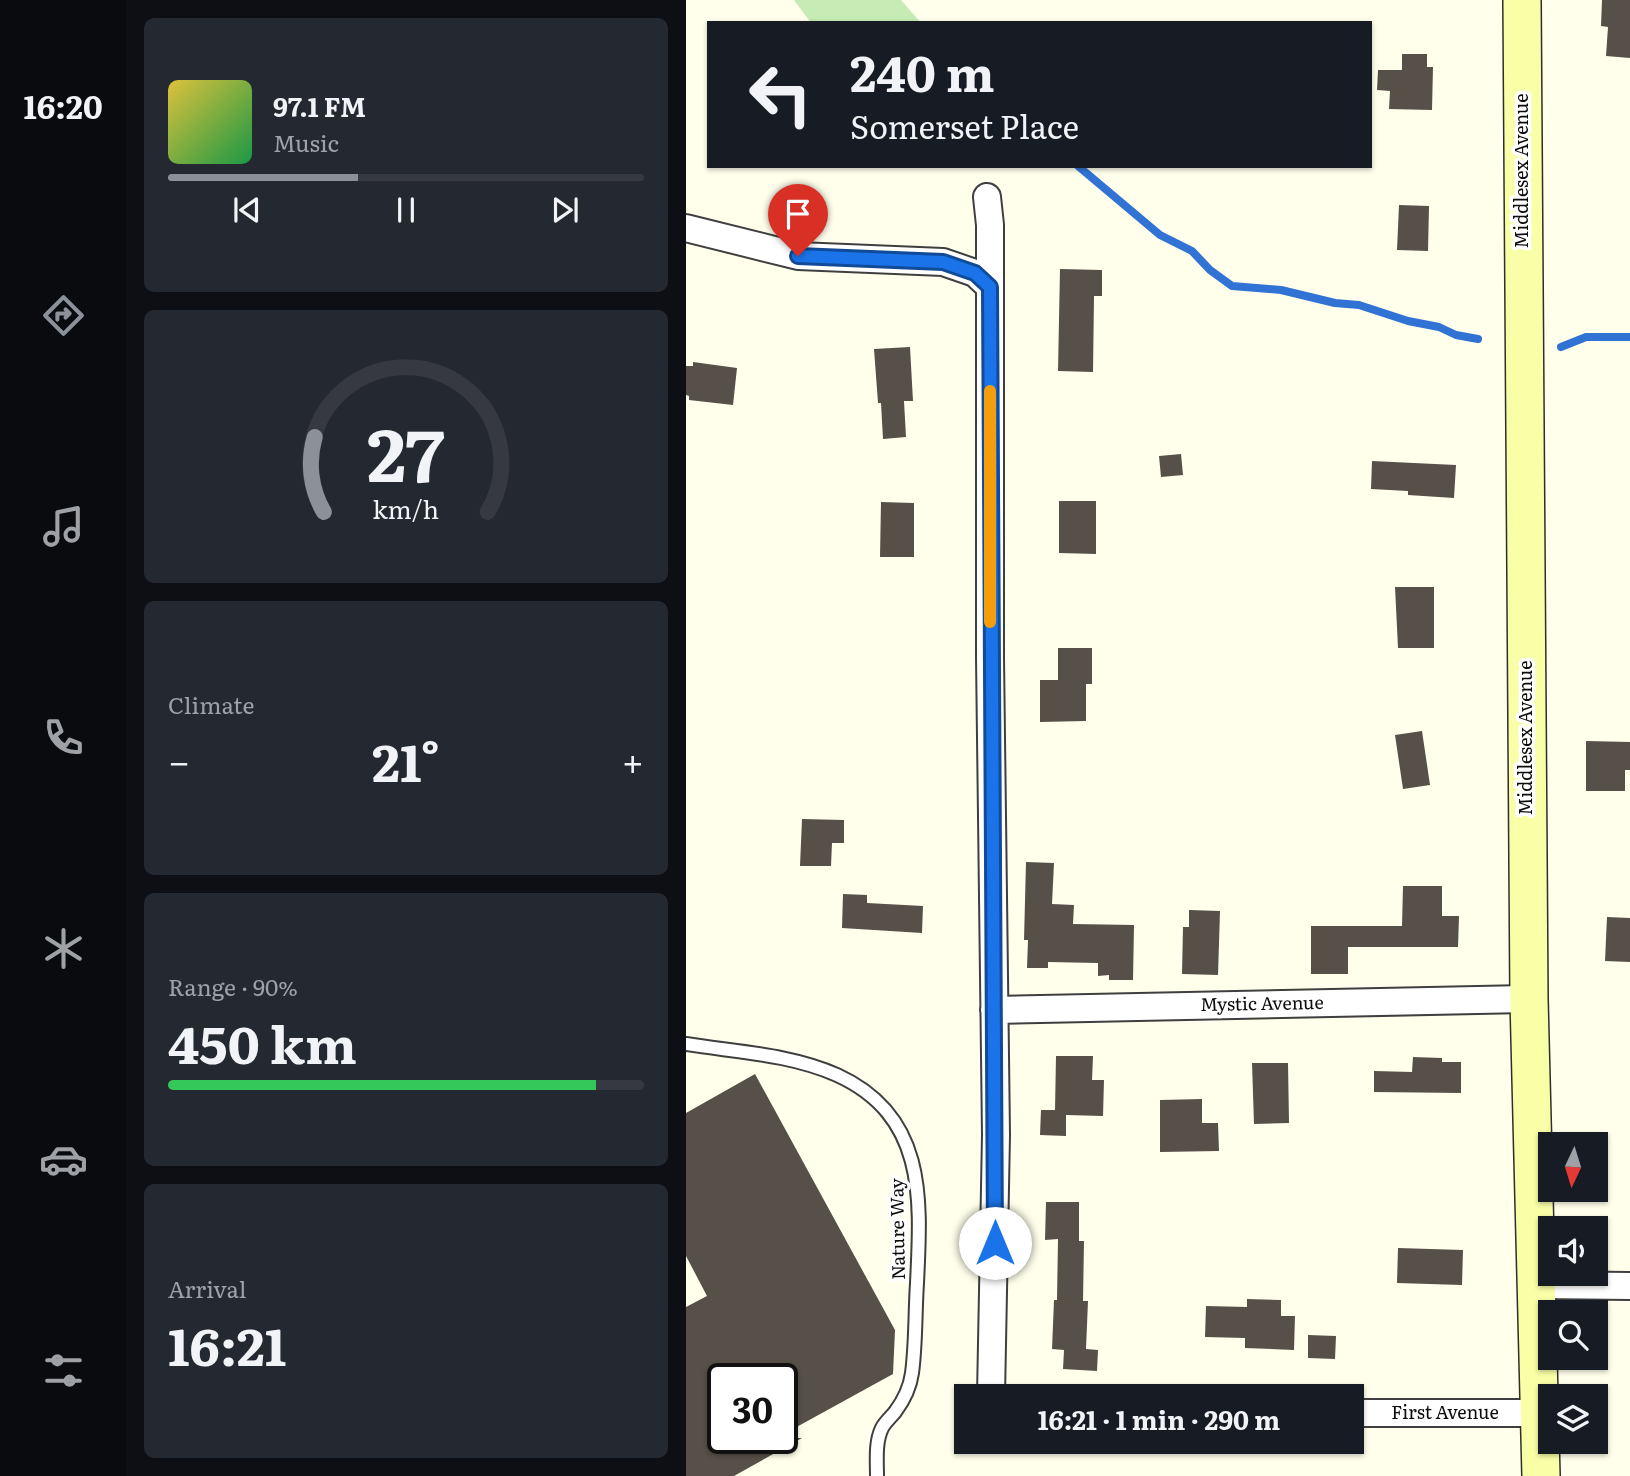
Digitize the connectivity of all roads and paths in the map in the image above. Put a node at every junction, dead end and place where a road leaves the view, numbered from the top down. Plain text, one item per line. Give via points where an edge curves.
1 (1522, 0) edge
2 (987, 197) dead end
3 (686, 228) edge
4 (990, 287) junction
5 (1529, 999) junction
6 (994, 1010) junction
7 (686, 1044) edge
8 (1536, 1285) junction
9 (1630, 1286) edge
10 (991, 1384) edge
11 (1538, 1384) edge
12 (1364, 1413) edge
13 (1538, 1413) edge
14 (1540, 1454) edge
15 (877, 1476) edge
16 (1541, 1476) edge

1 - 5 main road, Middlesex Avenue
2 - 4 street
3 - 4 street via 798,256 943,262 975,273
4 - 6 street
5 - 6 street, Mystic Avenue
5 - 8 main road, Middlesex Avenue
6 - 10 street
7 - 15 lane, Nature Way via 791,1060 852,1082 891,1117 909,1149 919,1220 914,1351 908,1390 879,1438
8 - 9 street
8 - 11 main road, Middlesex Avenue
12 - 13 street, First Avenue
14 - 16 main road, Middlesex Avenue

